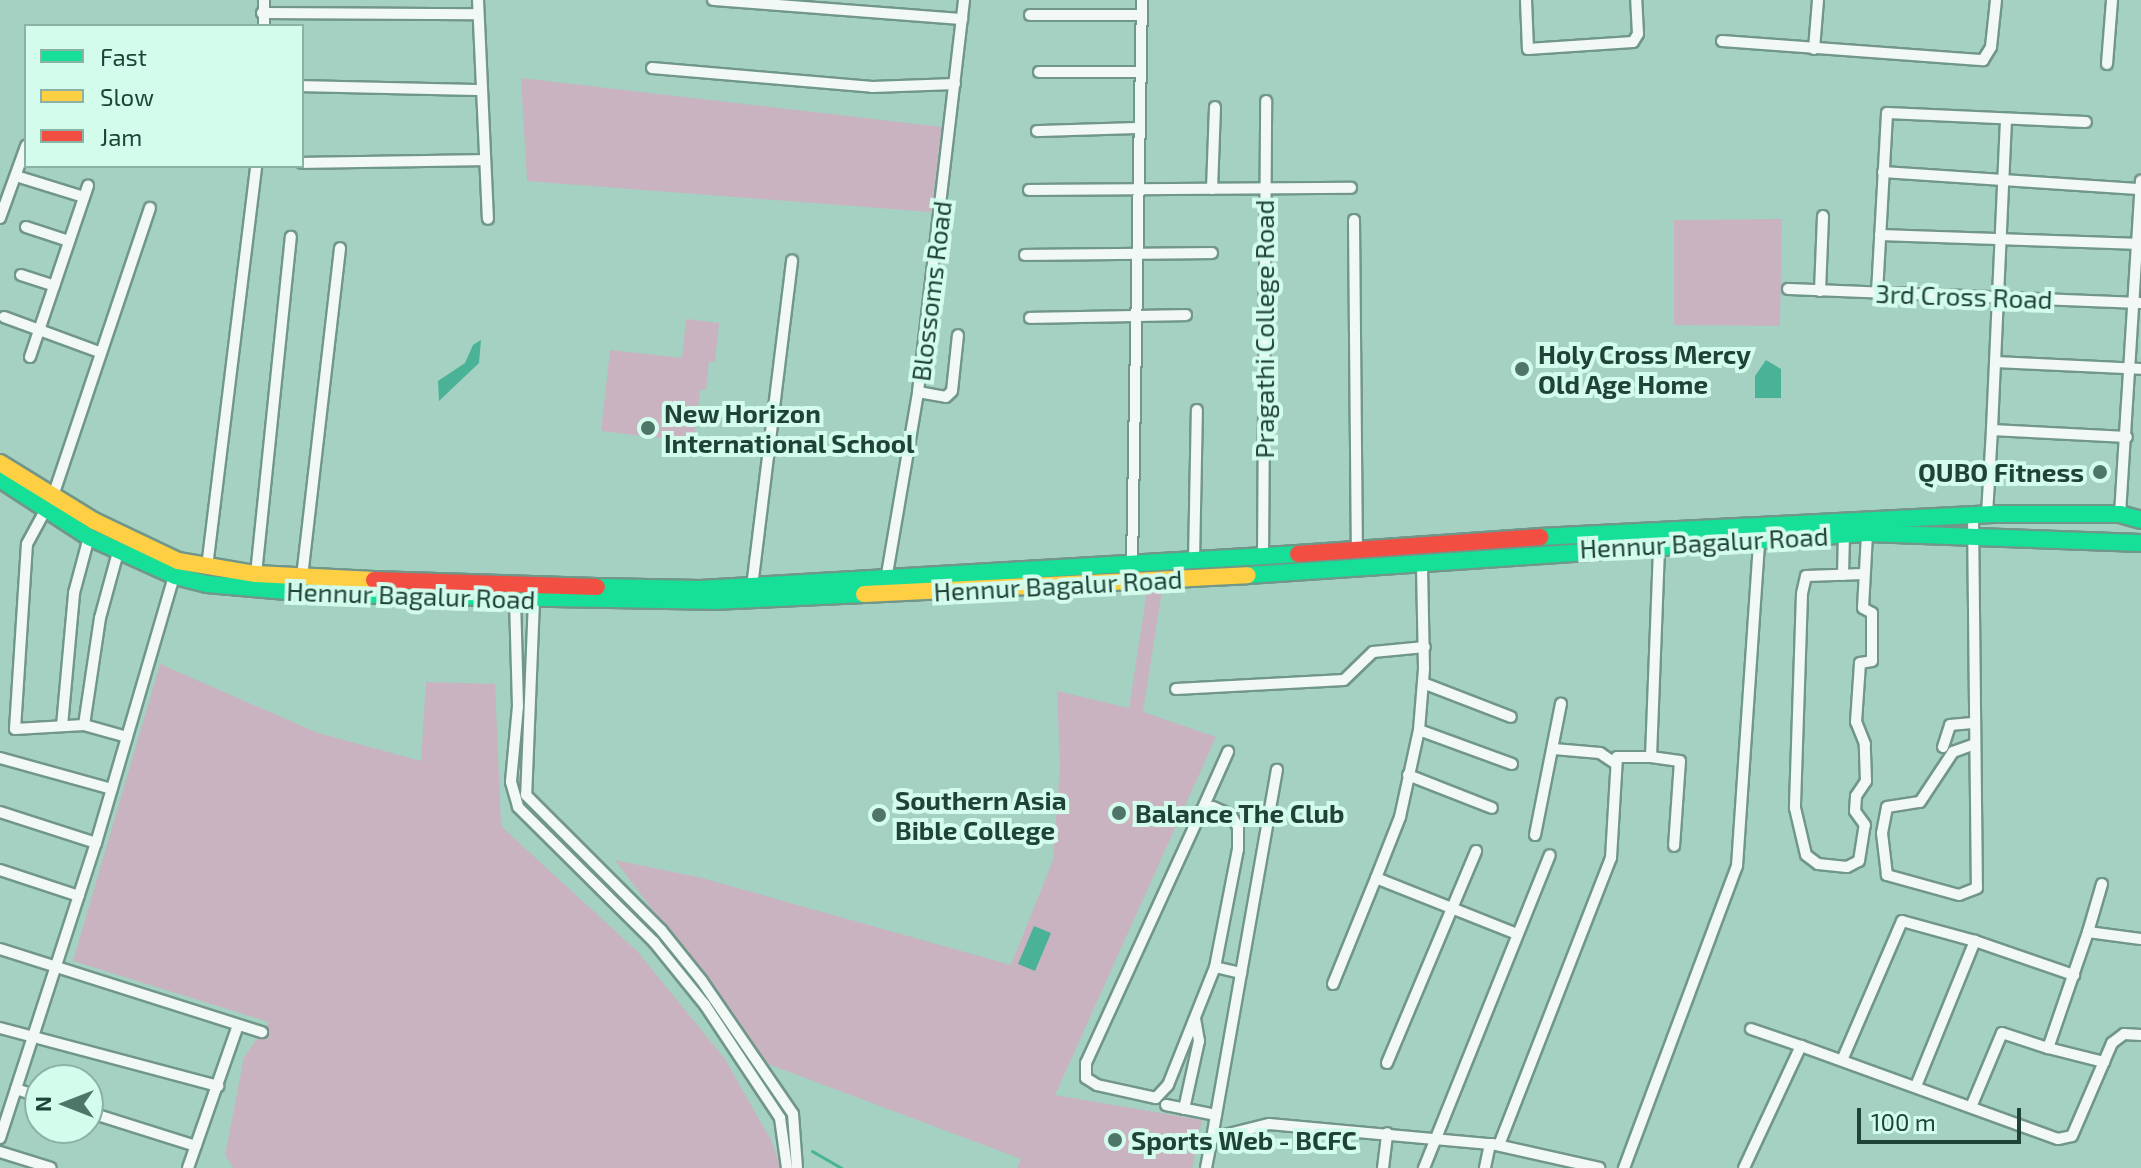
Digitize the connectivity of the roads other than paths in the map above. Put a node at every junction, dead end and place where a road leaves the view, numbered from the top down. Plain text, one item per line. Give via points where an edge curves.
1 (264, 0) edge
2 (478, 0) edge
3 (713, 0) edge
4 (964, 0) edge
5 (1142, 0) edge
6 (1526, 0) edge
7 (1636, 0) edge
8 (1818, 0) edge
9 (1996, 0) edge
10 (2112, 0) edge
11 (262, 13) junction
12 (478, 14) junction
13 (1030, 15) dead end
14 (1142, 15) junction
15 (962, 19) junction
16 (264, 24) edge
17 (1722, 41) dead end
18 (1814, 49) junction
19 (2107, 64) dead end
20 (652, 68) dead end
21 (1039, 72) dead end
22 (1141, 72) junction
23 (955, 84) junction
24 (304, 86) edge
25 (482, 90) junction
26 (1266, 101) dead end
27 (1215, 107) dead end
28 (2006, 120) junction
29 (2086, 122) dead end
30 (1140, 128) junction
31 (1037, 131) dead end
32 (24, 152) edge
33 (485, 160) junction
34 (304, 163) edge
35 (256, 168) edge
36 (1883, 172) junction
37 (16, 176) junction
38 (2003, 181) junction
39 (2141, 181) edge
40 (88, 186) dead end
41 (1265, 186) junction
42 (1351, 188) dead end
43 (1139, 189) junction
44 (1212, 189) junction
45 (2141, 189) edge
46 (1029, 190) dead end
47 (84, 197) junction
48 (150, 208) dead end
49 (1823, 216) dead end
50 (0, 218) edge
51 (488, 219) dead end
52 (1354, 220) dead end
53 (26, 227) dead end
54 (1880, 235) junction
55 (291, 237) dead end
56 (2001, 238) junction
57 (69, 241) junction
58 (2140, 244) edge
59 (340, 248) dead end
60 (1138, 250) junction
61 (1212, 253) dead end
62 (1025, 255) dead end
63 (792, 260) dead end
64 (21, 275) dead end
65 (54, 286) junction
66 (1788, 289) dead end
67 (1820, 291) junction
68 (1877, 293) junction
69 (1998, 297) junction
70 (2139, 302) edge
71 (1186, 315) dead end
72 (1137, 316) junction
73 (4, 317) dead end
74 (1030, 318) dead end
75 (40, 330) junction
76 (958, 335) dead end
77 (99, 352) junction
78 (30, 357) dead end
79 (1995, 362) junction
80 (2137, 369) edge
81 (918, 392) junction
82 (1197, 410) dead end
83 (1992, 430) junction
84 (2127, 437) junction
85 (0, 463) edge
86 (0, 479) edge
87 (51, 502) junction
88 (1980, 514) junction
89 (2120, 514) junction
90 (2141, 520) edge
91 (1760, 530) junction
92 (1867, 533) junction
93 (1844, 534) junction
94 (1973, 535) junction
95 (89, 537) junction
96 (2141, 543) edge
97 (1659, 545) junction
98 (1357, 550) junction
99 (118, 552) junction
100 (1263, 557) junction
101 (1194, 561) junction
102 (1422, 562) junction
103 (1132, 565) junction
104 (207, 567) junction
105 (177, 568) junction
106 (256, 574) junction
107 (1864, 574) junction
108 (1843, 575) junction
109 (302, 577) junction
110 (886, 580) junction
111 (322, 587) junction
112 (752, 587) junction
113 (847, 589) junction
114 (515, 599) junction
115 (534, 600) junction
116 (1425, 647) junction
117 (1423, 683) junction
118 (1176, 689) dead end
119 (1561, 704) dead end
120 (1511, 717) dead end
121 (1975, 723) junction
122 (84, 725) junction
123 (62, 726) junction
124 (1419, 730) junction
125 (127, 737) junction
126 (1975, 744) junction
127 (1943, 747) dead end
128 (1554, 749) junction
129 (1228, 752) dead end
130 (1651, 757) junction
131 (0, 758) edge
132 (1615, 763) junction
133 (1512, 764) dead end
134 (1277, 770) dead end
135 (1408, 775) junction
136 (112, 789) junction
137 (1492, 808) dead end
138 (1202, 810) junction
139 (0, 812) edge
140 (561, 832) junction
141 (1535, 835) dead end
142 (550, 841) junction
143 (96, 843) junction
144 (1674, 846) dead end
145 (1476, 851) dead end
146 (1550, 855) dead end
147 (0, 870) edge
148 (1376, 878) junction
149 (2102, 884) dead end
150 (79, 896) junction
151 (1455, 908) junction
152 (2088, 932) junction
153 (1517, 934) junction
154 (2141, 939) edge
155 (1975, 941) junction
156 (0, 949) edge
157 (55, 967) junction
158 (1215, 967) junction
159 (1241, 973) junction
160 (2074, 975) junction
161 (1333, 984) dead end
162 (1195, 1017) junction
163 (238, 1025) junction
164 (0, 1028) edge
165 (1751, 1029) dead end
166 (262, 1032) dead end
167 (2141, 1035) edge
168 (33, 1038) junction
169 (1801, 1046) junction
170 (2048, 1048) junction
171 (1843, 1058) junction
172 (2104, 1062) junction
173 (1387, 1063) dead end
174 (218, 1086) junction
175 (1916, 1086) junction
176 (16, 1089) junction
177 (24, 1092) edge
178 (1166, 1105) dead end
179 (1971, 1107) junction
180 (5, 1108) edge
181 (1184, 1109) junction
182 (1216, 1115) junction
183 (104, 1117) edge
184 (1387, 1133) junction
185 (0, 1138) edge
186 (1212, 1138) junction
187 (1433, 1140) junction
188 (1494, 1144) junction
189 (196, 1146) junction
190 (0, 1152) edge
191 (1553, 1162) edge
192 (51, 1168) edge
193 (188, 1168) edge
194 (787, 1168) edge
195 (797, 1168) edge
196 (1206, 1168) edge
197 (1383, 1168) edge
198 (1424, 1168) edge
199 (1485, 1168) edge
200 (1599, 1168) edge
201 (1624, 1168) edge
202 (1744, 1168) edge

1 - 11 street
2 - 12 street
3 - 15 street
4 - 15 street, Blossoms Road
5 - 14 street
6 - 7 street via 1528,49 1633,42 1638,34
8 - 18 street
9 - 18 street via 1991,47 1983,60
10 - 19 street
11 - 12 street
11 - 16 street
12 - 25 street
13 - 14 street
14 - 22 street
15 - 23 street, Blossoms Road
17 - 18 street
20 - 23 street via 872,87
21 - 22 street
22 - 30 street
23 - 81 street, Blossoms Road
24 - 25 street
25 - 33 street
26 - 41 street, Pragathi College Road
27 - 44 street
28 - 29 street
28 - 36 street via 1887,113
28 - 38 street
30 - 31 street
30 - 43 street
32 - 37 street
33 - 34 street
33 - 51 street
35 - 104 street
36 - 38 street
36 - 54 street
37 - 47 street
37 - 50 street
38 - 45 street
38 - 56 street
39 - 45 street
40 - 47 street
41 - 42 street
41 - 44 street
41 - 100 street, Pragathi College Road
43 - 44 street
43 - 46 street
43 - 60 street
45 - 58 street
47 - 57 street
48 - 77 street
49 - 67 street
52 - 98 street
53 - 57 street
54 - 56 street
54 - 68 street
55 - 106 street
56 - 58 street
56 - 69 street
57 - 65 street
58 - 70 street
59 - 109 street
60 - 61 street
60 - 62 street
60 - 72 street
63 - 112 street
64 - 65 street
65 - 75 street
66 - 67 street, 3rd Cross Road
67 - 68 street, 3rd Cross Road
68 - 69 street, 3rd Cross Road
69 - 70 street, 3rd Cross Road
69 - 79 street
70 - 80 street
71 - 72 street
72 - 74 street
72 - 103 street
73 - 75 street
75 - 77 street
75 - 78 street
76 - 81 street via 952,391 946,397
77 - 87 street
79 - 80 street
79 - 83 street
80 - 84 street
81 - 110 street, Blossoms Road
82 - 101 street
83 - 84 street
83 - 88 street
84 - 89 street
85 - 87 main road, Hennur Bagalur Road
86 - 87 main road, Hennur Bagalur Road
87 - 95 main road, Hennur Bagalur Road
87 - 105 main road, Hennur Bagalur Road
87 - 123 street via 27,544 15,729
88 - 89 main road, Hennur Bagalur Road
88 - 91 main road, Hennur Bagalur Road
88 - 94 street
89 - 90 main road, Hennur Bagalur Road
91 - 93 main road, Hennur Bagalur Road
91 - 97 main road, Hennur Bagalur Road
91 - 98 main road, Hennur Bagalur Road
91 - 201 street via 1737,866
92 - 93 main road, Hennur Bagalur Road
92 - 94 main road, Hennur Bagalur Road
92 - 107 street
93 - 108 street
94 - 96 main road, Hennur Bagalur Road
94 - 121 street
95 - 99 main road, Hennur Bagalur Road
95 - 123 street via 74,593
97 - 102 main road, Hennur Bagalur Road
97 - 130 street
98 - 100 main road, Hennur Bagalur Road
99 - 105 main road, Hennur Bagalur Road
99 - 122 street via 100,618
100 - 101 main road, Hennur Bagalur Road
101 - 103 main road, Hennur Bagalur Road
102 - 113 main road, Hennur Bagalur Road
102 - 116 street
103 - 110 main road, Hennur Bagalur Road
104 - 105 main road, Hennur Bagalur Road
104 - 106 main road, Hennur Bagalur Road
105 - 111 main road, Hennur Bagalur Road via 207,584
105 - 125 street
106 - 109 main road, Hennur Bagalur Road
107 - 108 street
107 - 108 street via 1863,608 1872,613 1872,661 1860,663 1856,722 1865,744 1866,781 1856,796 1855,811 1865,825 1859,861 1847,867 1818,864 1806,855 1795,808 1802,594 1806,576
109 - 111 main road, Hennur Bagalur Road
110 - 113 main road, Hennur Bagalur Road
111 - 112 main road, Hennur Bagalur Road
111 - 114 main road, Hennur Bagalur Road
112 - 113 main road, Hennur Bagalur Road
113 - 115 main road, Hennur Bagalur Road
114 - 115 main road, Hennur Bagalur Road
114 - 142 street via 518,706 512,796
115 - 140 street via 523,786 533,805
116 - 117 street
116 - 118 street via 1373,652 1344,680
117 - 120 street
117 - 124 street
119 - 128 street
121 - 126 street
121 - 127 street via 1950,725
122 - 123 street
122 - 125 street
124 - 133 street
124 - 135 street
125 - 136 street
126 - 126 street via 1953,752 1920,802 1887,807 1882,833 1887,875 1959,895 1977,888
128 - 132 street via 1600,753
128 - 141 street
129 - 138 street
130 - 132 street via 1623,754
130 - 144 street via 1680,761
131 - 136 street
132 - 188 street via 1611,858
134 - 159 street
135 - 137 street
135 - 148 street via 1400,817
136 - 143 street
138 - 158 street via 1213,807 1231,815 1238,827
138 - 162 street via 1086,1063 1086,1078 1156,1098 1168,1085
139 - 143 street
140 - 142 street
140 - 195 street via 661,930 702,981 793,1114
142 - 194 street via 654,942 705,1005 780,1118
143 - 150 street
145 - 151 street
146 - 153 street
147 - 150 street
148 - 151 street
148 - 161 street
149 - 152 street
150 - 157 street
151 - 153 street
151 - 173 street
152 - 154 street
152 - 160 street
153 - 187 street
155 - 160 street
155 - 171 street via 1902,921
155 - 175 street
156 - 157 street
157 - 163 street
157 - 168 street
158 - 159 street
158 - 162 street
159 - 182 street
160 - 170 street
162 - 181 street via 1199,1041
163 - 166 street
163 - 174 street
164 - 168 street
165 - 169 street
167 - 172 street via 2124,1034 2112,1043
168 - 174 street via 112,1054
168 - 176 street
169 - 171 street
169 - 202 street
170 - 172 street
170 - 179 street via 2002,1033
171 - 175 street
172 - 179 street via 2072,1136
174 - 189 street
175 - 179 street
176 - 177 street
176 - 180 street
178 - 181 street
180 - 185 street
181 - 182 street
182 - 186 street
183 - 189 street
184 - 186 street via 1269,1124
184 - 187 street
184 - 197 street
186 - 196 street
187 - 188 street
187 - 198 street
188 - 191 street
188 - 199 street
189 - 193 street
190 - 192 street
191 - 200 street

